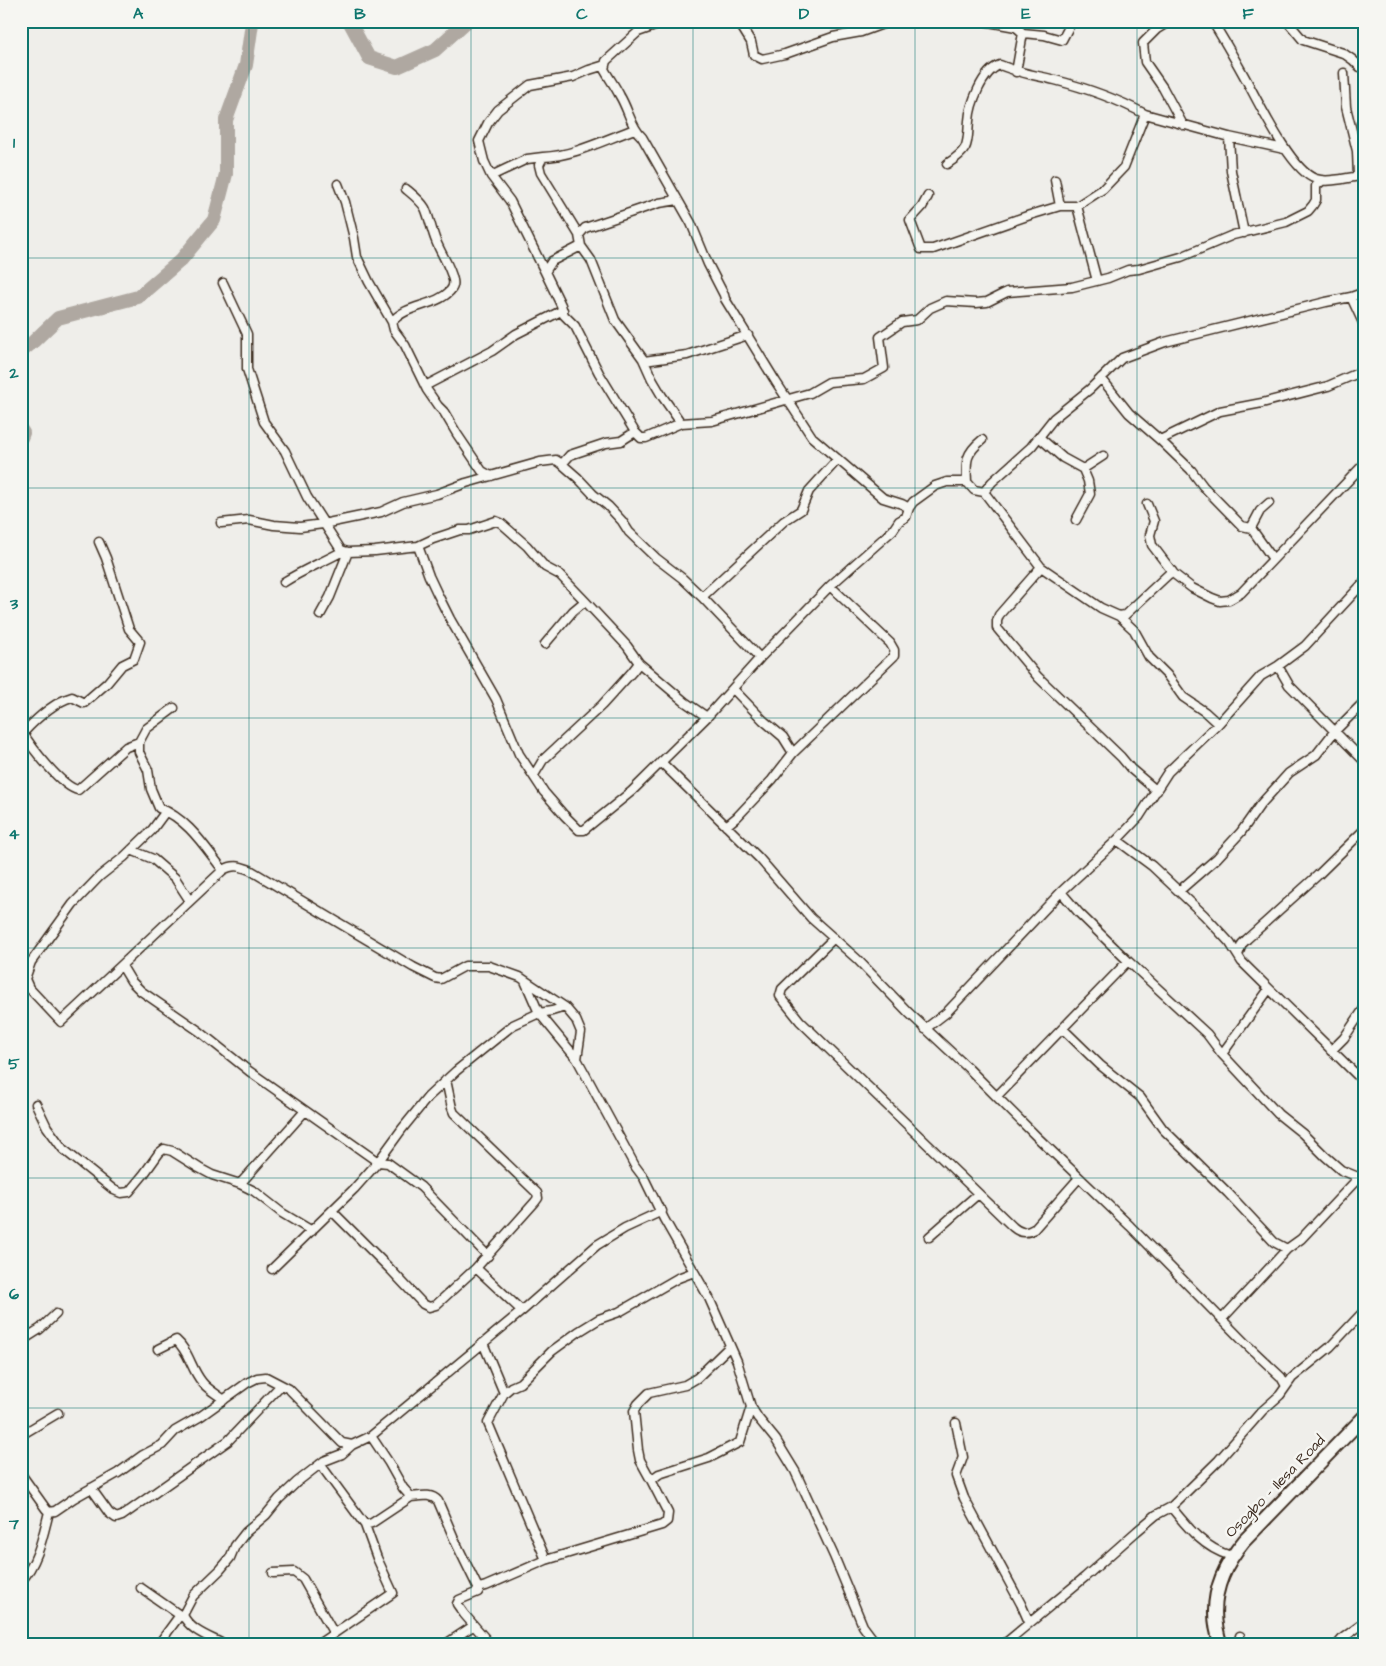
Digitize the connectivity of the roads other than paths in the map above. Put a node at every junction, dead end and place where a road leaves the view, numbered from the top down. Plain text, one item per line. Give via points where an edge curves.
1 (670, 21) edge
2 (738, 21) edge
3 (891, 21) edge
4 (983, 21) edge
5 (1072, 21) edge
6 (1170, 21) edge
7 (1212, 21) edge
8 (1287, 21) edge
9 (1019, 27) edge
10 (605, 65) junction
11 (1365, 69) edge
12 (1016, 72) junction
13 (1344, 72) dead end
14 (1145, 114) junction
15 (1183, 125) junction
16 (635, 129) junction
17 (1229, 137) junction
18 (1284, 148) junction
19 (543, 157) junction
20 (947, 164) dead end
21 (491, 176) junction
22 (1362, 176) edge
23 (1055, 180) dead end
24 (1318, 181) junction
25 (338, 184) dead end
26 (406, 189) dead end
27 (928, 196) dead end
28 (678, 200) junction
29 (1060, 206) junction
30 (1077, 206) junction
31 (1244, 233) junction
32 (579, 235) junction
33 (581, 246) junction
34 (545, 272) junction
35 (1098, 281) junction
36 (222, 283) dead end
37 (1365, 292) edge
38 (1351, 297) junction
39 (563, 310) junction
40 (392, 322) junction
41 (1365, 327) edge
42 (748, 335) junction
43 (644, 361) junction
44 (1365, 370) edge
45 (1101, 378) junction
46 (425, 386) junction
47 (787, 400) junction
48 (681, 423) junction
49 (635, 432) junction
50 (1039, 437) junction
51 (982, 440) dead end
52 (1160, 440) junction
53 (1104, 456) dead end
54 (838, 459) junction
55 (1365, 463) edge
56 (562, 464) junction
57 (1083, 469) junction
58 (490, 476) junction
59 (967, 482) junction
60 (984, 492) junction
61 (1270, 503) dead end
62 (1147, 504) dead end
63 (909, 508) junction
64 (1076, 520) dead end
65 (221, 523) dead end
66 (323, 524) junction
67 (1251, 528) junction
68 (99, 542) dead end
69 (418, 546) junction
70 (346, 552) junction
71 (1273, 559) junction
72 (1041, 567) junction
73 (1172, 570) junction
74 (1365, 581) edge
75 (284, 582) dead end
76 (830, 586) junction
77 (702, 598) junction
78 (585, 601) junction
79 (320, 615) dead end
80 (1119, 616) junction
81 (545, 644) dead end
82 (760, 658) junction
83 (639, 663) junction
84 (1278, 666) junction
85 (732, 690) junction
86 (1365, 701) edge
87 (174, 708) dead end
88 (707, 717) junction
89 (1218, 724) junction
90 (1334, 732) junction
91 (139, 742) junction
92 (793, 753) junction
93 (661, 762) junction
94 (1365, 762) edge
95 (534, 774) junction
96 (1157, 791) junction
97 (166, 811) junction
98 (726, 826) junction
99 (1365, 829) edge
100 (1117, 840) junction
101 (131, 850) junction
102 (224, 870) junction
103 (1179, 891) junction
104 (1061, 892) junction
105 (190, 901) junction
106 (834, 938) junction
107 (1238, 954) junction
108 (1128, 961) junction
109 (122, 966) junction
110 (525, 981) junction
111 (1269, 989) junction
112 (564, 1007) junction
113 (1365, 1008) edge
114 (539, 1013) junction
115 (925, 1028) junction
116 (1063, 1029) junction
117 (1331, 1051) junction
118 (1222, 1054) junction
119 (576, 1059) junction
120 (446, 1080) junction
121 (1365, 1083) edge
122 (997, 1096) junction
123 (36, 1104) dead end
124 (305, 1111) junction
125 (378, 1162) junction
126 (1365, 1170) edge
127 (1358, 1176) junction
128 (1080, 1178) junction
129 (240, 1184) junction
130 (978, 1194) junction
131 (332, 1211) junction
132 (662, 1211) junction
133 (312, 1231) junction
134 (929, 1237) dead end
135 (1287, 1249) junction
136 (488, 1256) junction
137 (476, 1268) junction
138 (272, 1269) dead end
139 (694, 1272) junction
140 (1365, 1310) edge
141 (522, 1311) junction
142 (56, 1314) dead end
143 (1222, 1319) junction
144 (21, 1341) edge
145 (483, 1343) junction
146 (730, 1346) junction
147 (158, 1349) dead end
148 (1281, 1377) junction
149 (1292, 1378) junction
150 (282, 1385) junction
151 (1286, 1386) junction
152 (504, 1393) junction
153 (224, 1400) junction
154 (751, 1407) junction
155 (58, 1413) dead end
156 (1365, 1416) edge
157 (956, 1424) dead end
158 (24, 1433) edge
159 (371, 1436) junction
160 (21, 1443) edge
161 (352, 1445) junction
162 (320, 1464) junction
163 (21, 1474) edge
164 (651, 1480) junction
165 (91, 1488) junction
166 (411, 1497) junction
167 (1171, 1507) junction
168 (49, 1512) junction
169 (365, 1525) junction
170 (1231, 1556) junction
171 (546, 1560) junction
172 (273, 1573) dead end
173 (21, 1581) edge
174 (141, 1588) dead end
175 (479, 1590) junction
176 (182, 1617) junction
177 (1029, 1622) junction
178 (1365, 1622) edge
179 (473, 1626) junction
180 (333, 1632) junction
181 (1240, 1636) dead end
182 (158, 1645) edge
183 (224, 1645) edge
184 (316, 1645) edge
185 (444, 1645) edge
186 (490, 1645) edge
187 (881, 1645) edge
188 (1003, 1645) edge
189 (1221, 1645) edge
190 (1238, 1645) edge
191 (1337, 1645) edge

1 - 10 street via 638,32
2 - 3 street via 751,42 754,55 762,59
4 - 9 street
5 - 9 street via 1062,40
6 - 15 street via 1143,43 1145,62
7 - 18 street
8 - 11 street via 1302,40 1343,53
9 - 12 street
10 - 16 street
10 - 21 street via 573,77 530,85 498,110 479,141
12 - 14 street via 1078,87
12 - 20 street via 1000,65 984,78 970,110 964,150
13 - 22 street via 1346,107
14 - 15 street
14 - 30 street via 1124,166 1103,189
15 - 17 street
16 - 19 street via 578,150
16 - 28 street
17 - 18 street
17 - 31 street via 1230,171
18 - 24 street via 1308,176
19 - 21 street via 527,159
19 - 32 street via 539,165 541,173
21 - 34 street via 510,200
22 - 24 street
23 - 29 street
24 - 31 street via 1316,200 1308,211 1286,222
25 - 40 street via 354,238 356,257
26 - 40 street via 426,210 453,285 445,295 399,315
27 - 29 street via 910,220 921,249 933,248
28 - 32 street via 659,203 585,228
28 - 42 street via 725,299
29 - 30 street
30 - 35 street
31 - 35 street via 1181,257
32 - 33 street
33 - 34 street via 552,261
33 - 43 street via 591,260 615,320
34 - 39 street
35 - 47 street via 1072,287 1007,292 987,302 946,300 917,320 902,322 880,337 884,368 864,379 829,382 810,393
36 - 66 street via 247,334 246,369 264,422 285,451
37 - 38 street
38 - 41 street
38 - 45 street via 1165,342 1122,358
39 - 46 street
39 - 49 street
40 - 46 street
42 - 43 street via 688,356
42 - 47 street
43 - 48 street
44 - 52 street via 1328,386 1220,411
45 - 50 street via 1054,418
45 - 52 street via 1128,413
46 - 58 street via 482,471
47 - 48 street via 712,421
47 - 54 street via 812,437
48 - 49 street via 646,438
49 - 56 street via 621,442 606,443 570,455
50 - 57 street via 1063,458
50 - 60 street
51 - 59 street via 970,450
52 - 67 street via 1242,526
53 - 57 street
54 - 63 street via 883,498
54 - 77 street via 809,491 802,510 784,521
55 - 71 street
56 - 58 street via 556,460 540,462
56 - 77 street via 656,558
57 - 64 street via 1090,494
58 - 66 street via 402,502 381,512
59 - 60 street via 974,490
59 - 63 street via 935,486
60 - 72 street
61 - 67 street via 1260,512
62 - 73 street via 1154,521 1150,535 1152,545
63 - 76 street via 893,530
65 - 66 street via 249,520 300,527
66 - 70 street
67 - 71 street
68 - 91 street via 129,629 140,642 134,659 122,665 84,703 72,697 63,699 23,733 41,759 78,790 126,747
69 - 70 street
69 - 78 street via 460,530 501,522 545,567 560,575
69 - 95 street via 450,619 496,699 519,754
70 - 75 street
70 - 79 street
71 - 73 street via 1241,593 1230,600 1220,601 1192,588
72 - 80 street via 1101,608
72 - 96 street via 999,615 998,628 1038,677
73 - 80 street via 1125,615
74 - 84 street via 1304,646
76 - 82 street
76 - 92 street via 890,642 895,653
77 - 82 street
78 - 81 street
78 - 83 street
80 - 89 street via 1134,630 1149,657 1183,697
82 - 85 street
83 - 88 street
83 - 95 street via 602,705 543,760
84 - 89 street via 1261,676
84 - 90 street via 1289,684
85 - 88 street
85 - 92 street via 783,737
86 - 90 street
87 - 91 street via 146,729
88 - 93 street
89 - 96 street via 1168,772
90 - 94 street
90 - 103 street via 1316,755 1289,773 1217,858
91 - 97 street via 151,789 159,808
92 - 98 street via 772,780
93 - 95 street via 632,791 584,830 579,830 564,815 544,792
93 - 98 street
96 - 100 street
97 - 101 street
97 - 102 street via 188,825
98 - 106 street
99 - 107 street via 1247,939
100 - 103 street
100 - 104 street
101 - 105 street via 153,859 175,878
101 - 109 street via 74,904 46,939 31,962 25,979 29,988 61,1022
102 - 105 street
102 - 110 street via 237,865 250,870 435,978 441,979 465,966 478,965 511,973
103 - 107 street
104 - 108 street
104 - 115 street via 946,1013
105 - 109 street
106 - 115 street
106 - 130 street via 782,989 780,996 800,1021
107 - 111 street
108 - 116 street
108 - 118 street via 1203,1029
109 - 124 street via 131,982 141,991 199,1030
110 - 112 street
110 - 114 street
111 - 117 street
111 - 118 street
112 - 114 street
112 - 119 street via 576,1020 580,1032
113 - 117 street
114 - 119 street
114 - 120 street via 514,1025
115 - 122 street
116 - 122 street
116 - 135 street via 1140,1097 1163,1129 1274,1242
117 - 121 street
118 - 127 street via 1278,1114 1324,1156 1341,1170
119 - 132 street
120 - 125 street via 428,1097
120 - 136 street via 454,1113 537,1193 535,1202
122 - 128 street
123 - 129 street via 63,1149 121,1193 129,1192 164,1150 172,1150 212,1175
124 - 125 street
124 - 129 street
125 - 131 street
125 - 136 street via 388,1163 421,1187
126 - 127 street
127 - 135 street via 1301,1239
128 - 130 street via 1034,1229 1023,1233
128 - 143 street
129 - 133 street
130 - 134 street
131 - 133 street
131 - 137 street via 429,1307 447,1296
132 - 139 street
132 - 141 street via 597,1244
133 - 138 street
135 - 143 street
136 - 137 street
137 - 141 street
139 - 146 street
139 - 152 street via 578,1332
140 - 149 street via 1330,1347
141 - 145 street
142 - 144 street
143 - 148 street
145 - 152 street
145 - 159 street
146 - 154 street
146 - 164 street via 697,1378 685,1385 649,1394 638,1404 634,1411 638,1450
147 - 153 street via 178,1341 202,1382
148 - 149 street
148 - 151 street
149 - 151 street
150 - 153 street via 266,1377 256,1378
150 - 161 street via 296,1395 342,1443
150 - 165 street via 228,1441 122,1516 116,1518 109,1514
151 - 167 street
152 - 171 street via 488,1424
153 - 165 street
154 - 164 street via 740,1442 709,1458 659,1474
154 - 187 street via 795,1471 863,1626
155 - 158 street
156 - 170 main road, Osogbo - Ilesa Road
157 - 177 street via 963,1457 956,1476 964,1498
158 - 160 street
159 - 161 street
159 - 166 street
161 - 162 street via 337,1457
162 - 169 street
162 - 176 street via 290,1488 246,1532 230,1558 193,1596
163 - 168 street
164 - 171 street via 668,1513 667,1521 662,1525
165 - 168 street
166 - 169 street
166 - 175 street via 434,1497 438,1501
167 - 170 street via 1208,1546
167 - 177 street via 1156,1515
168 - 173 street via 37,1555
169 - 180 street via 376,1558 393,1592
170 - 189 main road, Osogbo - Ilesa Road via 1221,1576 1215,1604
171 - 175 street
172 - 180 street via 294,1572 303,1579
174 - 176 street
175 - 179 street via 459,1600 458,1604
176 - 182 street
176 - 183 street via 196,1630
177 - 188 street
178 - 191 street
179 - 185 street
179 - 186 street
180 - 184 street
181 - 190 street

